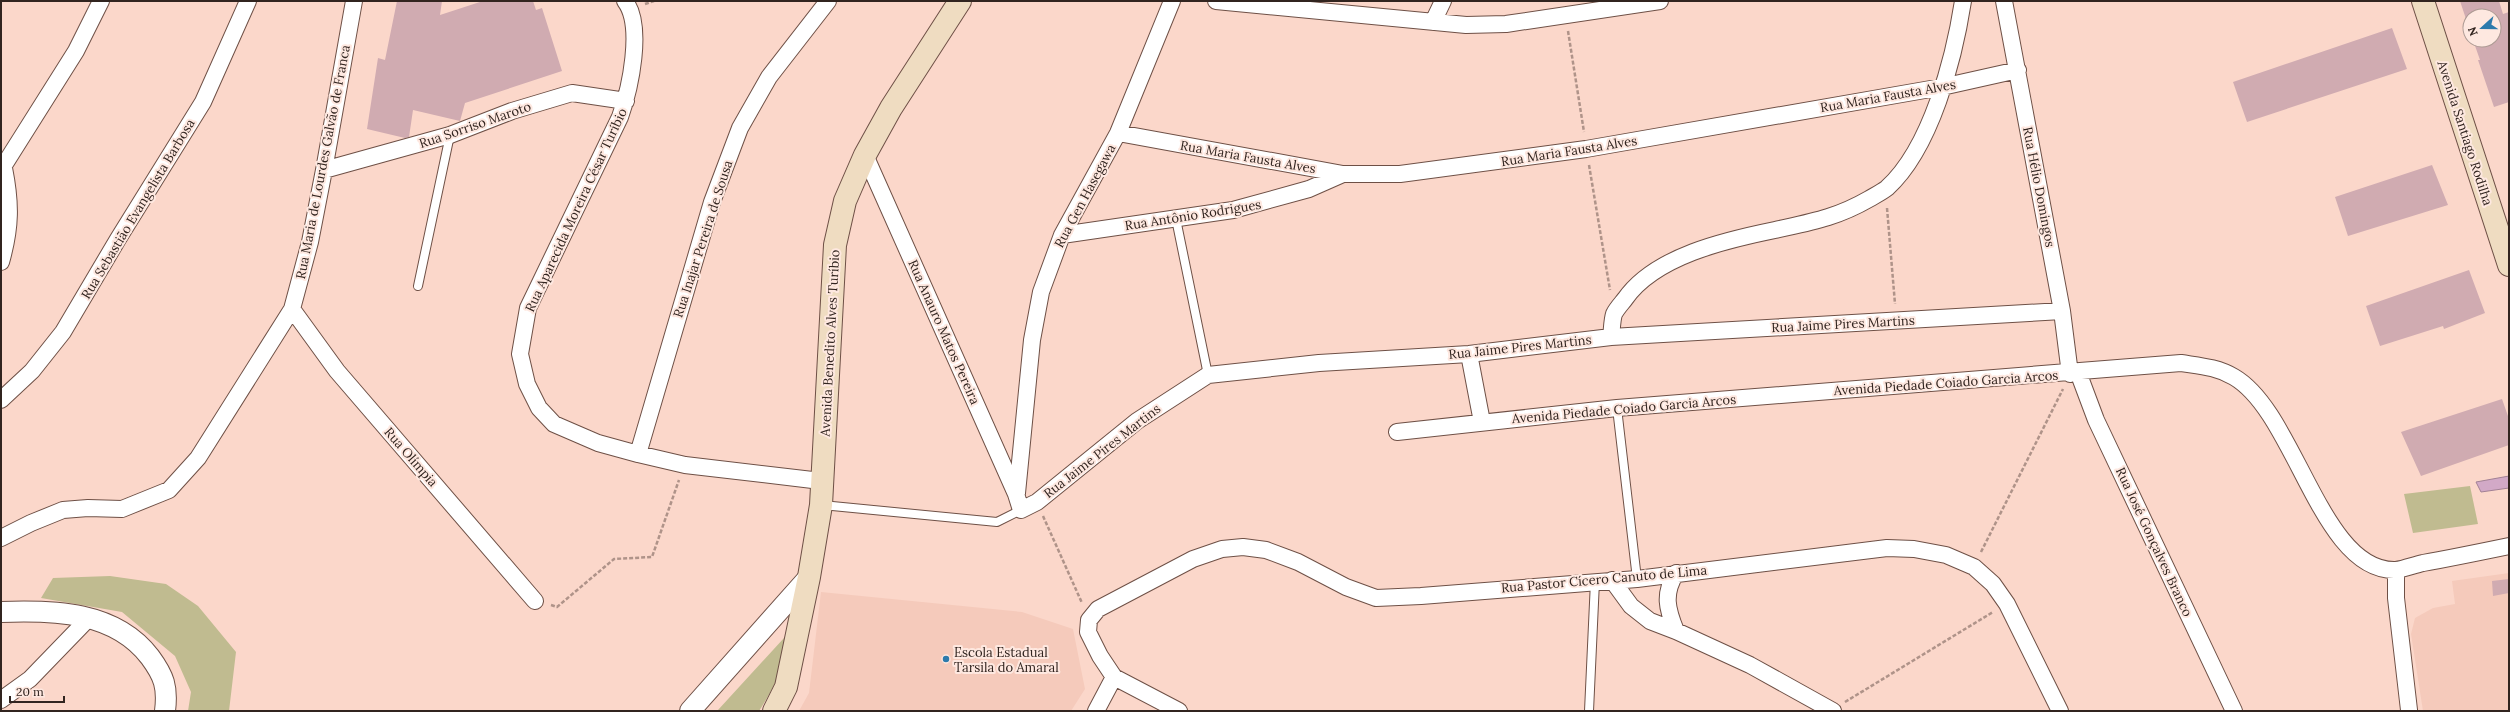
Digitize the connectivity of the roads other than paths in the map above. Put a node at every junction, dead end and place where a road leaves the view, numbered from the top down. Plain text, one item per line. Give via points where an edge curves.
1 (101, 1) edge
2 (248, 1) edge
3 (354, 1) edge
4 (625, 1) edge
5 (828, 1) edge
6 (960, 1) edge
7 (1172, 1) edge
8 (1216, 1) edge
9 (1443, 1) edge
10 (1660, 1) edge
11 (1962, 1) edge
12 (2004, 1) edge
13 (2423, 1) edge
14 (1249, 3) edge
15 (1432, 22) junction
16 (2018, 70) junction
17 (1942, 87) junction
18 (626, 101) junction
19 (1118, 133) junction
20 (450, 135) junction
21 (865, 155) junction
22 (2, 169) edge
23 (324, 170) junction
24 (1343, 174) junction
25 (1176, 219) junction
26 (1062, 235) junction
27 (1, 262) edge
28 (2509, 265) edge
29 (418, 286) dead end
30 (292, 309) junction
31 (2062, 311) junction
32 (1611, 338) junction
33 (1469, 354) junction
34 (2074, 373) junction
35 (1208, 375) junction
36 (1, 400) edge
37 (1617, 408) junction
38 (1482, 422) junction
39 (1397, 432) dead end
40 (638, 454) junction
41 (821, 481) junction
42 (1016, 494) junction
43 (821, 505) junction
44 (1021, 510) junction
45 (1, 538) edge
46 (2509, 546) edge
47 (2396, 570) junction
48 (1676, 573) junction
49 (809, 577) junction
50 (1637, 579) junction
51 (1612, 580) junction
52 (1595, 581) junction
53 (535, 601) road end
54 (1, 612) edge
55 (89, 618) junction
56 (1676, 631) junction
57 (1114, 677) junction
58 (1, 700) edge
59 (1824, 709) edge
60 (2409, 710) dead end
61 (165, 711) edge
62 (690, 711) edge
63 (774, 711) edge
64 (1096, 711) edge
65 (1179, 711) edge
66 (1589, 711) edge
67 (2060, 711) edge
68 (2234, 711) edge

1 - 22 street via 76,51
2 - 36 street, Rua Sebastião Evangelista Barbosa via 203,102 64,332 32,371
3 - 23 street, Rua Maria de Lourdes Galvão de Franca
4 - 18 street, Rua Aparecida Moreira César Turíbio via 631,9 633,33 630,90
5 - 40 street, Rua Inajar Pereira de Sousa via 769,77 740,128 712,202
6 - 21 main road, Avenida Benedito Alves Turíbio via 891,108
7 - 19 street, Rua Gen Hasegawa
8 - 14 street
9 - 15 street
10 - 15 street via 1506,24 1466,25
11 - 17 street
12 - 16 street, Rua Hélio Domingos
13 - 28 main road, Avenida Santiago Rodilha
14 - 15 street
16 - 17 street, Rua Maria Fausta Alves
16 - 31 street, Rua Hélio Domingos
17 - 24 street, Rua Maria Fausta Alves via 1586,149 1400,174
17 - 32 street via 1921,143 1905,168 1886,189 1851,209 1819,221 1717,245 1650,272 1631,290 1614,314
18 - 20 street, Rua Sorriso Maroto via 572,93
18 - 40 street, Rua Aparecida Moreira César Turíbio via 528,308 520,354 527,384 539,408 554,424 598,443
19 - 24 street, Rua Maria Fausta Alves
19 - 26 street, Rua Gen Hasegawa
20 - 23 street, Rua Sorriso Maroto
20 - 29 lane
21 - 41 main road, Avenida Benedito Alves Turíbio via 845,201 835,246 828,403
21 - 42 street, Rua Anauro Matos Pereira
22 - 27 street via 11,206 9,232
23 - 30 street, Rua Maria de Lourdes Galvão de Franca via 310,242
24 - 25 street, Rua Antônio Rodrigues via 1272,201
25 - 26 street, Rua Antônio Rodrigues
25 - 35 lane
26 - 42 street, Rua Gen Hasegawa via 1041,292 1032,340
30 - 45 street, Rua Maria de Lourdes Galvão de Franca via 198,458 169,490 122,509 63,510
30 - 53 street, Rua Olímpia via 337,371
31 - 32 street, Rua Jaime Pires Martins
31 - 34 street, Rua Hélio Domingos
32 - 33 street, Rua Jaime Pires Martins
33 - 35 street, Rua Jaime Pires Martins via 1318,362
33 - 38 street
34 - 37 street, Avenida Piedade Coiado Garcia Arcos
34 - 47 street, Avenida Piedade Coiado Garcia Arcos via 2182,363 2215,368 2235,377 2268,412 2329,524 2346,547 2371,564
34 - 68 street, Rua José Gonçalves Branco
35 - 44 street, Rua Jaime Pires Martins via 1137,421 1037,502
37 - 38 street, Avenida Piedade Coiado Garcia Arcos
37 - 50 lane
38 - 39 street, Avenida Piedade Coiado Garcia Arcos
40 - 41 street, Rua Aparecida Moreira César Turíbio via 685,465
41 - 43 main road, Avenida Benedito Alves Turíbio
42 - 44 street, Rua Anauro Matos Pereira
43 - 44 lane via 997,522
43 - 49 main road, Avenida Benedito Alves Turíbio
46 - 47 street
47 - 60 street via 2396,598
48 - 50 street, Rua Pastor Cícero Canuto de Lima
48 - 56 street via 1666,594 1668,612
48 - 67 street, Rua Pastor Cícero Canuto de Lima via 1887,548 1946,555 1974,567 1993,584 2007,604
49 - 62 street
49 - 63 main road, Avenida Benedito Alves Turíbio via 786,687
50 - 51 street, Rua Pastor Cícero Canuto de Lima
51 - 52 street, Rua Pastor Cícero Canuto de Lima
51 - 56 street via 1636,610 1650,621
52 - 57 street, Rua Pastor Cícero Canuto de Lima via 1376,598 1266,550 1243,547 1222,550 1194,560 1098,609 1089,620 1088,632
52 - 66 lane
54 - 55 street via 49,611
55 - 58 street via 30,679
55 - 61 street via 119,628 144,649 163,674
56 - 59 street via 1750,665
57 - 64 street
57 - 65 street

